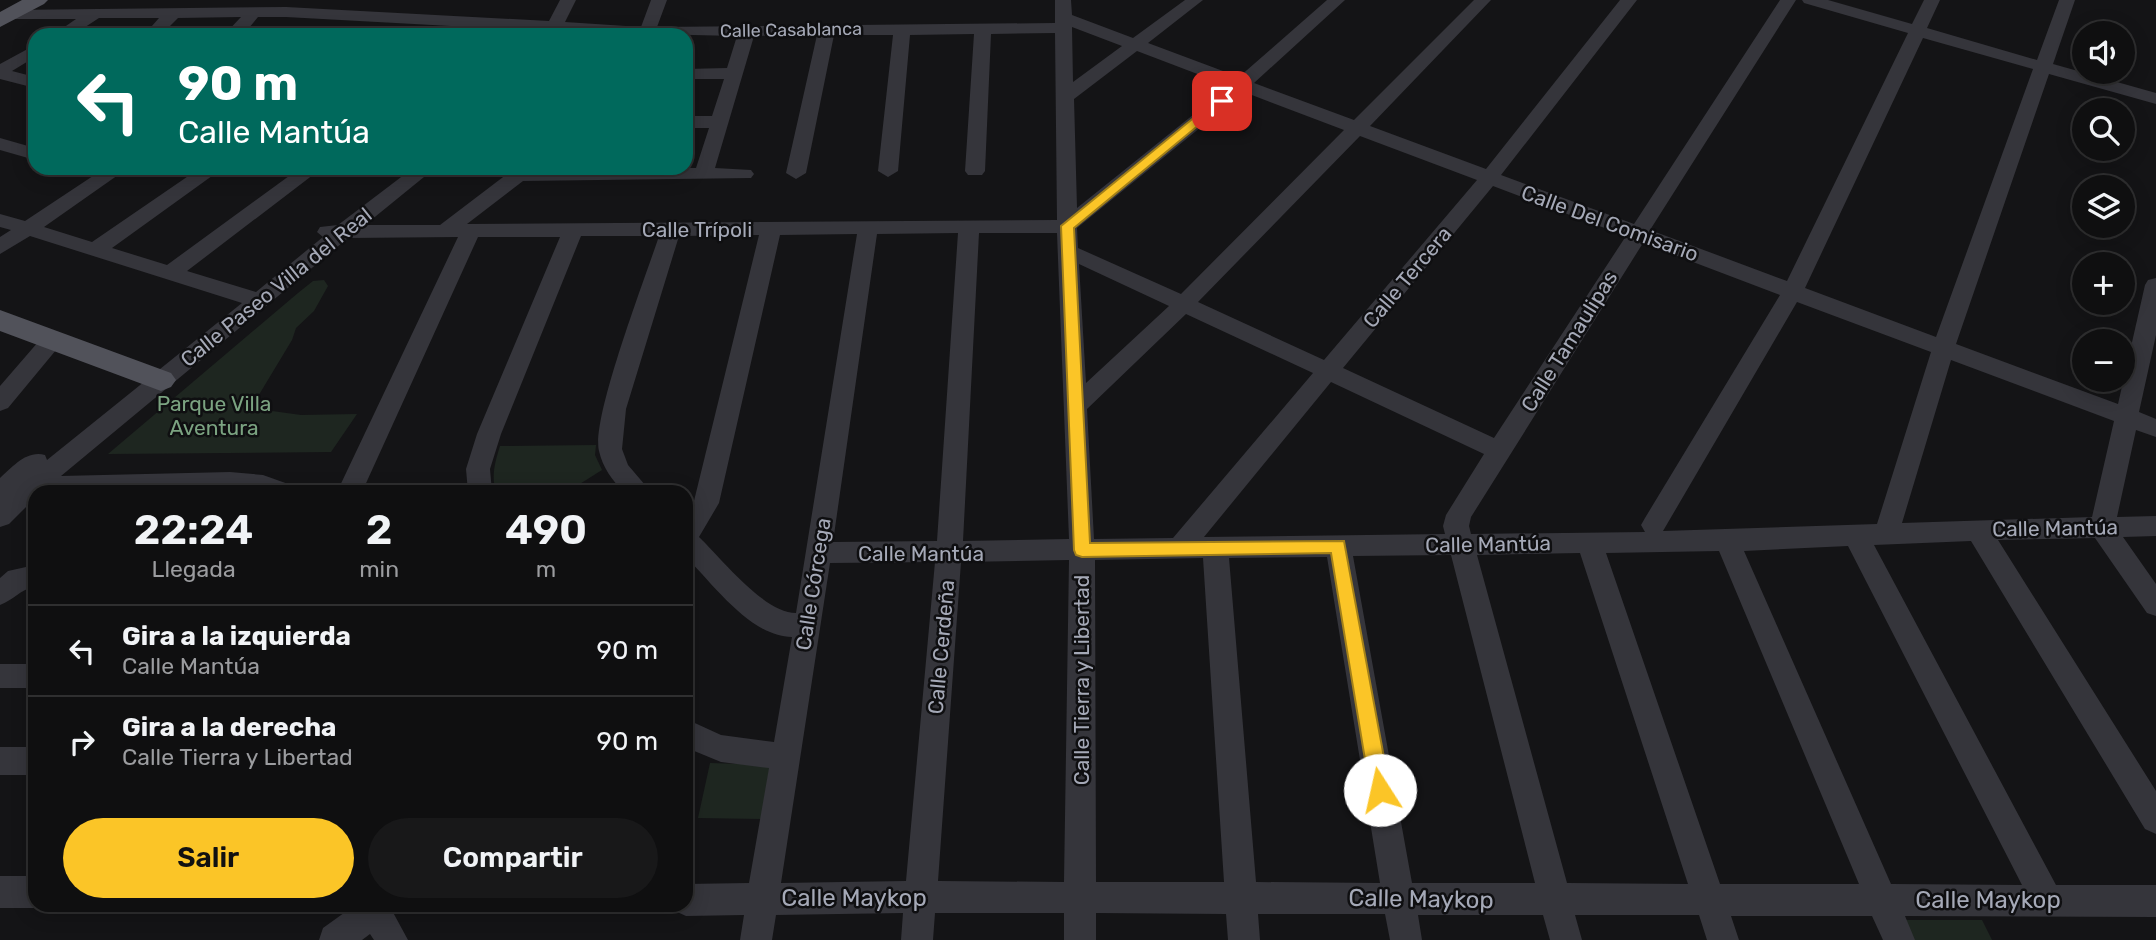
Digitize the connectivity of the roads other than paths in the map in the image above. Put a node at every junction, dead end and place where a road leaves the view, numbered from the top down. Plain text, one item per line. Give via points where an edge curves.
1 (37, 0) edge
2 (568, 0) edge
3 (584, 0) edge
4 (659, 0) edge
5 (1195, 0) edge
6 (1337, 0) edge
7 (1483, 0) edge
8 (1629, 0) edge
9 (1788, 0) edge
10 (1810, 0) edge
11 (1932, 0) edge
12 (2067, 0) edge
13 (5, 10) edge
14 (173, 13) junction
15 (252, 13) junction
16 (94, 15) junction
17 (328, 15) junction
18 (1064, 15) edge
19 (404, 18) junction
20 (479, 23) edge
21 (73, 28) edge
22 (159, 28) edge
23 (241, 28) edge
24 (317, 28) edge
25 (396, 28) edge
26 (530, 28) edge
27 (562, 28) edge
28 (563, 28) edge
29 (649, 28) edge
30 (983, 28) junction
31 (902, 29) junction
32 (747, 30) junction
33 (827, 30) junction
34 (1917, 30) junction
35 (693, 32) edge
36 (1136, 46) junction
37 (28, 54) edge
38 (2044, 66) junction
39 (0, 72) edge
40 (693, 74) edge
41 (735, 74) junction
42 (28, 81) edge
43 (1241, 85) junction
44 (1066, 96) junction
45 (2156, 99) edge
46 (693, 122) edge
47 (720, 122) junction
48 (1355, 128) junction
49 (0, 145) edge
50 (28, 153) edge
51 (888, 171) dead end
52 (975, 171) dead end
53 (796, 173) dead end
54 (693, 174) edge
55 (704, 174) junction
56 (744, 174) dead end
57 (107, 175) edge
58 (203, 175) edge
59 (303, 175) edge
60 (399, 175) edge
61 (415, 175) edge
62 (519, 175) edge
63 (1489, 178) junction
64 (0, 220) edge
65 (1067, 226) junction
66 (969, 227) junction
67 (868, 228) junction
68 (26, 229) junction
69 (671, 229) junction
70 (771, 229) junction
71 (573, 230) junction
72 (445, 231) junction
73 (471, 231) junction
74 (335, 232) junction
75 (1638, 233) junction
76 (0, 247) edge
77 (94, 250) junction
78 (1068, 251) junction
79 (170, 273) junction
80 (2156, 285) edge
81 (1793, 291) junction
82 (253, 298) junction
83 (1184, 304) junction
84 (0, 320) edge
85 (53, 339) junction
86 (1943, 348) junction
87 (1328, 373) junction
88 (154, 378) junction
89 (0, 402) edge
90 (1075, 407) junction
91 (2128, 417) junction
92 (2156, 428) edge
93 (1499, 450) junction
94 (191, 485) edge
95 (263, 485) edge
96 (352, 485) edge
97 (479, 485) edge
98 (632, 485) edge
99 (28, 497) edge
100 (8, 499) edge
101 (1654, 525) dead end
102 (693, 526) edge
103 (2156, 526) edge
104 (2102, 527) junction
105 (1978, 530) junction
106 (1886, 535) junction
107 (1856, 536) junction
108 (1727, 541) junction
109 (1589, 542) junction
110 (1461, 544) junction
111 (693, 545) edge
112 (1338, 546) junction
113 (1214, 548) junction
114 (1179, 549) junction
115 (1082, 550) junction
116 (949, 553) junction
117 (819, 554) junction
118 (28, 577) edge
119 (0, 594) edge
120 (2156, 605) edge
121 (806, 625) junction
122 (0, 676) edge
123 (28, 676) edge
124 (693, 737) edge
125 (787, 756) junction
126 (0, 761) edge
127 (28, 761) edge
128 (2156, 819) edge
129 (0, 892) edge
130 (28, 892) edge
131 (921, 897) junction
132 (1240, 898) junction
133 (764, 899) junction
134 (1079, 899) junction
135 (1399, 899) junction
136 (1882, 899) junction
137 (693, 900) edge
138 (2048, 900) junction
139 (1556, 901) junction
140 (1709, 901) junction
141 (2156, 901) edge
142 (368, 912) edge
143 (375, 912) edge
144 (335, 940) edge
145 (392, 940) edge
146 (756, 940) edge
147 (917, 940) edge
148 (1080, 940) edge
149 (1244, 940) edge
150 (1406, 940) edge
151 (1566, 940) edge
152 (1723, 940) edge
153 (1899, 940) edge

1 - 13 main road
2 - 27 street
3 - 28 street
4 - 29 street
5 - 36 street
6 - 43 street
7 - 48 street
8 - 63 street, Calle Tercera
9 - 75 street, Calle Tamaulipas
10 - 34 street
11 - 34 street
12 - 38 street
13 - 16 street, Calle Casablanca
14 - 15 street, Calle Casablanca
14 - 16 street, Calle Casablanca
14 - 22 street
15 - 17 street, Calle Casablanca
15 - 23 street
16 - 21 street
17 - 19 street, Calle Casablanca
17 - 24 street
18 - 30 street, Calle Casablanca
18 - 36 street, Calle Del Comisario
18 - 44 street, Calle Tierra y Libertad
19 - 20 street, Calle Casablanca
19 - 25 street
20 - 26 street, Calle Casablanca
30 - 31 street, Calle Casablanca
30 - 52 street
31 - 33 street, Calle Casablanca
31 - 51 street
32 - 33 street, Calle Casablanca
32 - 35 street, Calle Casablanca
32 - 41 street
33 - 53 street
34 - 38 street
34 - 81 street
36 - 43 street, Calle Del Comisario
36 - 44 street
37 - 39 street
38 - 45 street
38 - 86 street
39 - 42 street
40 - 41 street
41 - 47 street
43 - 48 street, Calle Del Comisario
43 - 65 street
44 - 65 street, Calle Tierra y Libertad
46 - 47 street
47 - 55 street
48 - 63 street, Calle Del Comisario
48 - 83 street
49 - 50 street
54 - 55 street
55 - 56 street
57 - 68 street
58 - 77 street
59 - 79 street
60 - 74 street, Calle Paseo Villa del Real
61 - 74 street, Calle Paseo Villa del Real
62 - 72 street
63 - 75 street, Calle Del Comisario
63 - 87 street, Calle Tercera
64 - 68 street
65 - 66 street, Calle Trípoli
65 - 78 street, Calle Tierra y Libertad
66 - 67 street, Calle Trípoli
66 - 116 street, Calle Cerdeña
67 - 70 street, Calle Trípoli
67 - 117 street, Calle Córcega
68 - 76 street
68 - 77 street
69 - 70 street, Calle Trípoli
69 - 71 street, Calle Trípoli
69 - 98 street via 614,409 610,449 618,470
70 - 102 street via 706,503
71 - 73 street, Calle Trípoli
71 - 97 street via 489,434 478,469
72 - 73 street, Calle Trípoli
72 - 74 street, Calle Trípoli
73 - 96 street
74 - 82 street, Calle Paseo Villa del Real
75 - 81 street, Calle Del Comisario
75 - 93 street, Calle Tamaulipas
77 - 79 street
78 - 83 street
78 - 90 street, Calle Tierra y Libertad
79 - 82 street
80 - 91 street
81 - 86 street, Calle Del Comisario
81 - 101 street
82 - 88 street, Calle Paseo Villa del Real
83 - 87 street
83 - 90 street
84 - 85 main road
85 - 88 main road
85 - 89 street
86 - 91 street, Calle Del Comisario
86 - 106 street
87 - 93 street
87 - 114 street, Calle Tercera
88 - 100 street, Calle Paseo Villa del Real
90 - 115 street, Calle Tierra y Libertad
91 - 92 street, Calle Del Comisario
91 - 104 street
93 - 110 street, Calle Tamaulipas via 1459,515 1456,526
94 - 95 street
99 - 100 street
103 - 104 street, Calle Mantúa
104 - 105 street, Calle Mantúa
104 - 120 street
105 - 106 street, Calle Mantúa
105 - 128 street
106 - 107 street, Calle Mantúa
107 - 108 street, Calle Mantúa
107 - 138 street
108 - 109 street, Calle Mantúa
108 - 136 street
109 - 110 street, Calle Mantúa
109 - 140 street
110 - 112 street, Calle Mantúa
110 - 139 street, Calle Tamaulipas
111 - 121 street via 758,612 780,625
112 - 113 street, Calle Mantúa
112 - 135 street
113 - 114 street, Calle Mantúa
113 - 132 street
114 - 115 street, Calle Mantúa
115 - 116 street, Calle Mantúa
115 - 134 street, Calle Tierra y Libertad
116 - 117 street, Calle Mantúa
116 - 131 street, Calle Cerdeña
117 - 121 street, Calle Córcega
118 - 119 street via 17,579
121 - 125 street, Calle Córcega
122 - 123 street
124 - 125 street via 740,753
125 - 133 street, Calle Córcega
126 - 127 street
129 - 130 street
131 - 133 street, Calle Maykop
131 - 134 street, Calle Maykop
131 - 147 street, Calle Cerdeña
132 - 134 street, Calle Maykop
132 - 135 street, Calle Maykop
132 - 149 street
133 - 137 street, Calle Maykop
133 - 146 street, Calle Córcega
134 - 148 street, Calle Tierra y Libertad
135 - 139 street, Calle Maykop
135 - 150 street
136 - 138 street, Calle Maykop
136 - 140 street, Calle Maykop
136 - 153 street
138 - 141 street, Calle Maykop
139 - 140 street, Calle Maykop
139 - 151 street, Calle Tamaulipas
140 - 152 street
142 - 144 street
143 - 145 street

